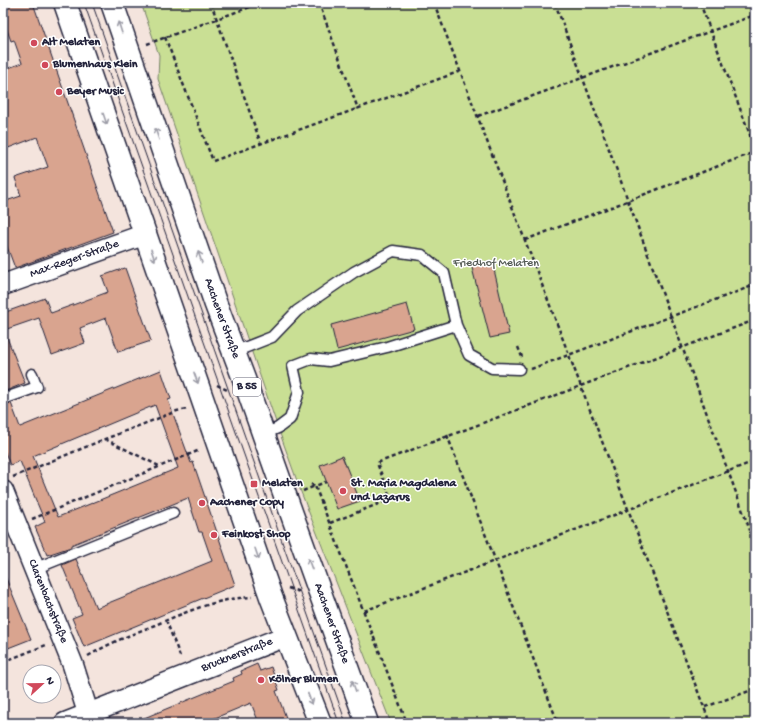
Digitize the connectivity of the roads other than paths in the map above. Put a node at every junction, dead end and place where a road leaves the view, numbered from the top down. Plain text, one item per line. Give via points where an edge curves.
1 (65, 3) edge
2 (112, 3) edge
3 (146, 234) junction
4 (3, 286) edge
5 (456, 325) junction
6 (234, 352) junction
7 (519, 369) road end
8 (32, 374) dead end
9 (3, 399) edge
10 (264, 434) junction
11 (7, 485) edge
12 (173, 513) dead end
13 (34, 569) junction
14 (286, 636) junction
15 (88, 713) junction
16 (65, 723) edge
17 (320, 723) edge
18 (367, 723) edge

1 -> 3 main road
6 -> 2 main road, Aachener Straße / B 55
3 - 4 street, Max-Reger-Straße
3 -> 14 main road via 219,444 277,591
5 - 6 lane via 444,273 422,255 393,251 354,272 297,311 272,337
5 - 7 lane via 469,355 492,368
5 - 10 lane via 387,347 329,361 311,359 293,366 298,392 290,419
6 - 10 main road, Aachener Straße / B 55
8 - 9 lane via 37,387
18 -> 10 main road, Aachener Straße / B 55
11 - 13 street, Clarenbachstraße via 17,525
12 - 13 lane
13 - 15 street, Clarenbachstraße via 73,665
14 - 15 street, Brucknerstraße
14 -> 17 main road
15 - 16 street, Brucknerstraße

